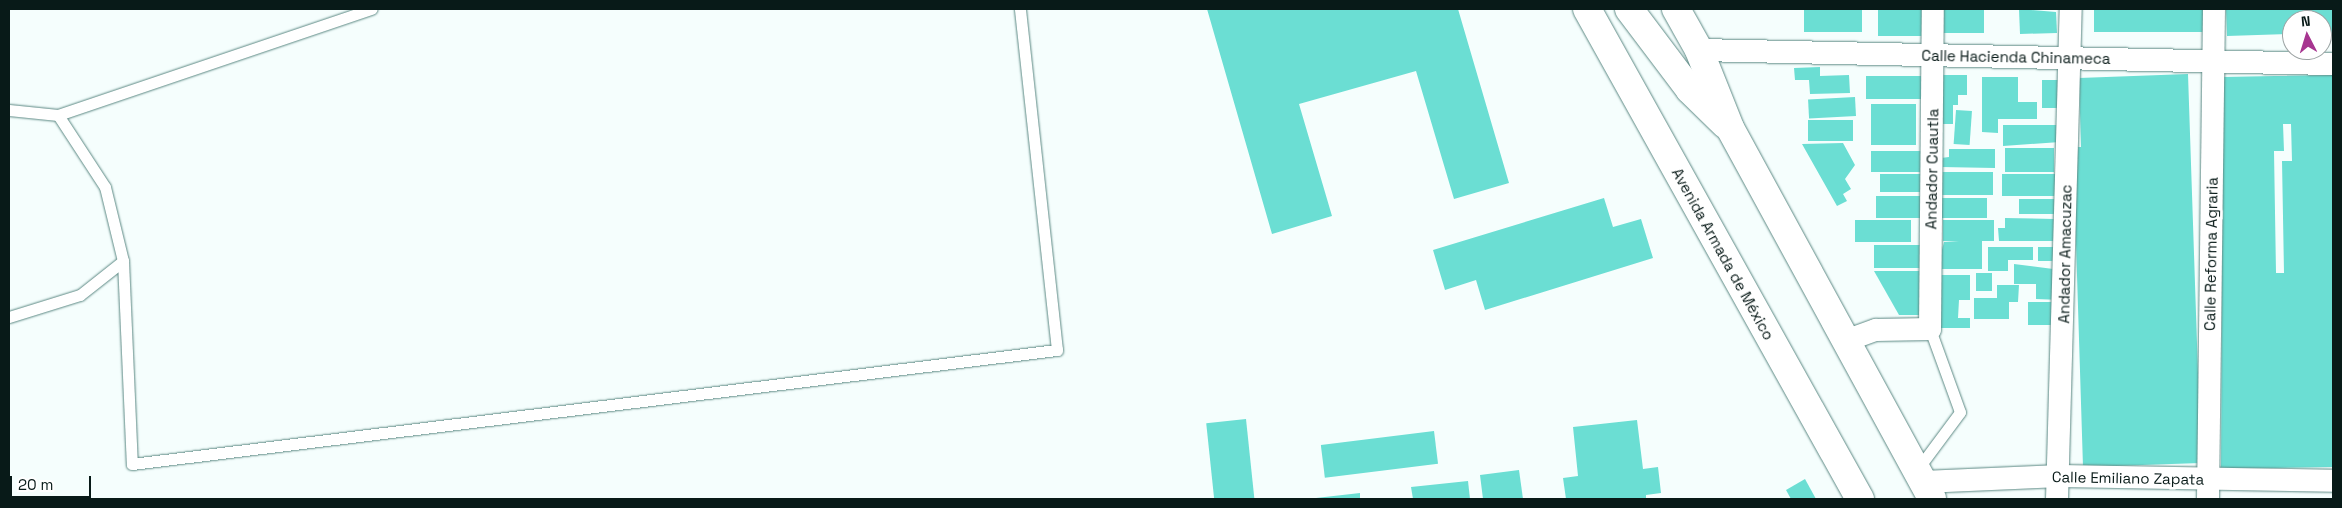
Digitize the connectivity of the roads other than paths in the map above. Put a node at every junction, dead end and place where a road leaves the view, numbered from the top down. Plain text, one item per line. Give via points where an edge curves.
1 (372, 9) edge
2 (1020, 9) edge
3 (1587, 9) edge
4 (1629, 9) edge
5 (1933, 9) edge
6 (2071, 9) edge
7 (2214, 9) edge
8 (1682, 11) edge
9 (1699, 50) junction
10 (1933, 55) junction
11 (2070, 58) junction
12 (2213, 61) junction
13 (2333, 64) edge
14 (9, 110) edge
15 (58, 115) junction
16 (1730, 128) junction
17 (124, 261) junction
18 (9, 317) edge
19 (1930, 329) junction
20 (1846, 341) junction
21 (2060, 476) junction
22 (2333, 481) edge
23 (1924, 484) edge
24 (2208, 489) edge
25 (1860, 499) edge
26 (2057, 499) edge

1 - 15 lane
2 - 17 lane via 1057,350 132,464
3 - 25 main road, Avenida Armada de México
4 - 16 main road via 1690,90
5 - 10 street, Andador Cuautla
6 - 11 street, Andador Amacuzac
7 - 12 street, Calle Reforma Agraria
8 - 9 main road
9 - 10 street, Calle Hacienda Chinameca
9 - 16 main road
10 - 11 street, Calle Hacienda Chinameca
10 - 19 street, Andador Cuautla
11 - 12 street, Calle Hacienda Chinameca
11 - 21 street, Andador Amacuzac
12 - 13 street, Calle Hacienda Chinameca
12 - 24 street, Calle Reforma Agraria
14 - 15 lane
15 - 17 lane via 105,187
16 - 20 main road
17 - 18 lane via 80,295
19 - 20 street via 1876,330
19 - 23 lane, Andador Cuautla via 1960,412
20 - 23 main road
21 - 23 street, Calle Emiliano Zapata
21 - 24 street, Calle Emiliano Zapata
21 - 26 street, Andador Amacuzac
22 - 24 street, Calle Emiliano Zapata

